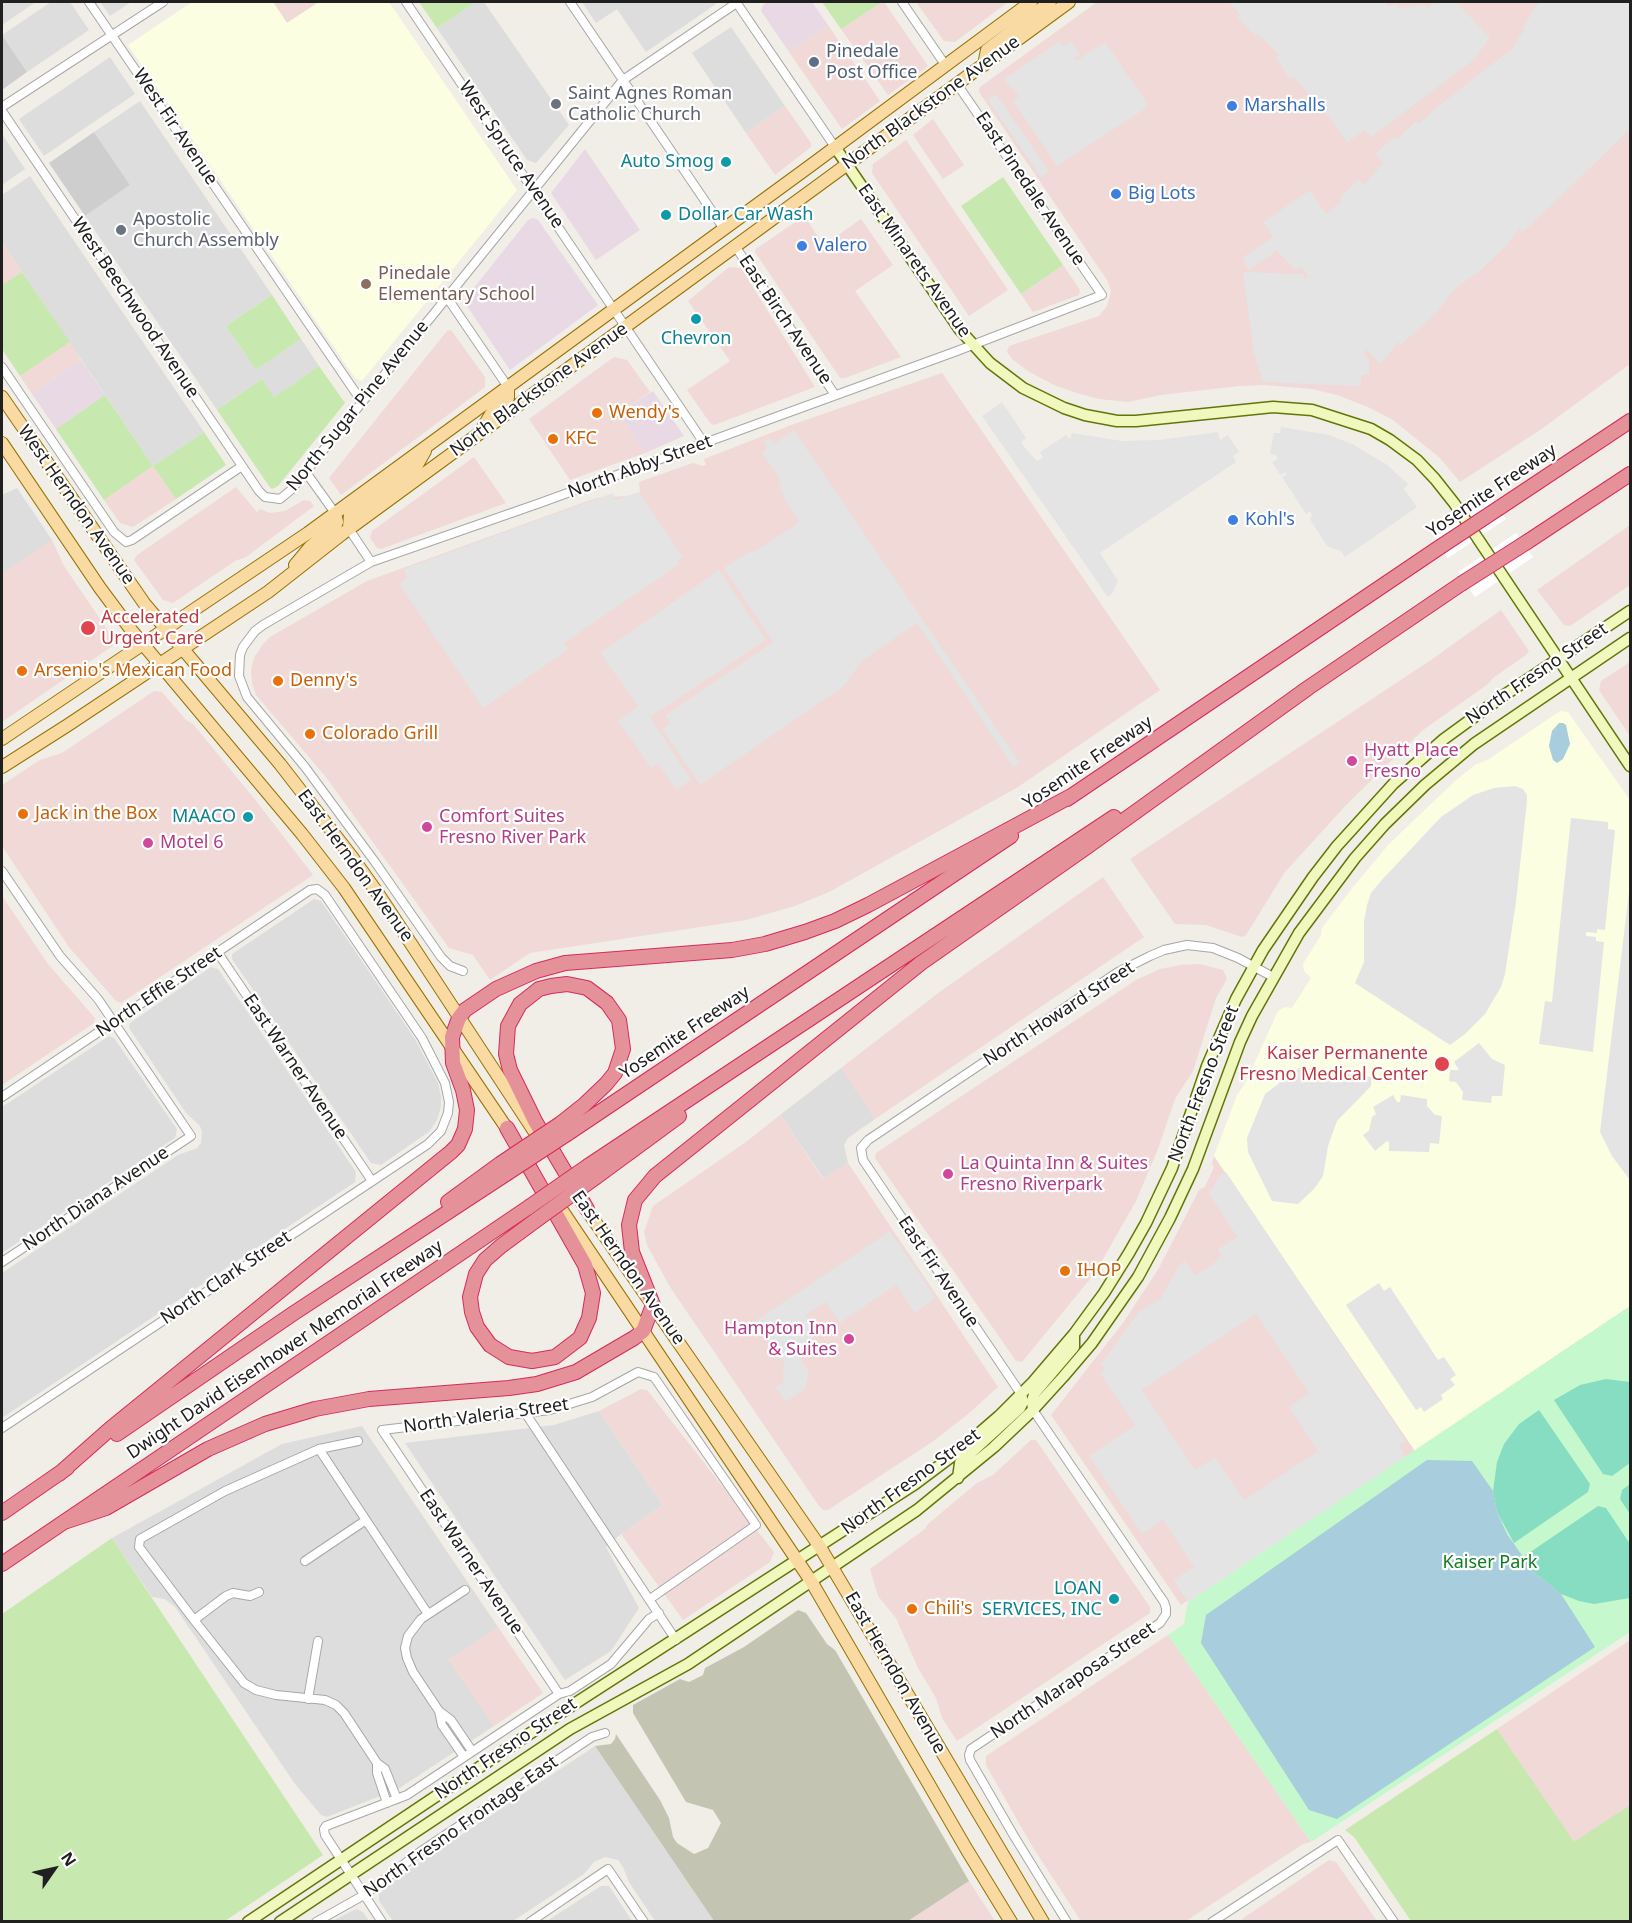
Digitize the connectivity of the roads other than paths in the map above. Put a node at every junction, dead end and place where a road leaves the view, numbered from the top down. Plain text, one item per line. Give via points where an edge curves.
1 (89, 2) edge
2 (163, 2) edge
3 (406, 2) edge
4 (570, 2) edge
5 (737, 2) edge
6 (902, 2) edge
7 (1031, 2) edge
8 (1050, 2) edge
9 (1066, 3) edge
10 (111, 35) junction
11 (984, 65) junction
12 (945, 66) junction
13 (623, 80) junction
14 (957, 84) junction
15 (2, 109) edge
16 (835, 147) junction
17 (847, 164) junction
18 (533, 188) junction
19 (724, 229) junction
20 (735, 246) junction
21 (1102, 295) joint
22 (446, 296) junction
23 (615, 308) junction
24 (626, 326) junction
25 (972, 346) junction
26 (2, 367) edge
27 (508, 387) junction
28 (836, 395) junction
29 (2, 397) edge
30 (362, 402) junction
31 (1630, 421) edge
32 (480, 433) junction
33 (2, 443) edge
34 (705, 443) junction
35 (429, 445) junction
36 (242, 466) junction
37 (305, 471) junction
38 (1630, 474) edge
39 (274, 500) joint
40 (335, 513) junction
41 (348, 529) junction
42 (371, 562) junction
43 (281, 582) junction
44 (1630, 611) edge
45 (166, 630) junction
46 (1630, 638) edge
47 (179, 644) junction
48 (143, 645) junction
49 (156, 659) junction
50 (1559, 659) junction
51 (1572, 677) junction
52 (1308, 688) junction
53 (2, 739) edge
54 (1630, 766) edge
55 (2, 767) edge
56 (1073, 795) junction
57 (2, 871) edge
58 (218, 953) junction
59 (1254, 965) junction
60 (463, 971) dead end
61 (1273, 976) junction
62 (459, 1018) junction
63 (114, 1022) junction
64 (452, 1047) junction
65 (2, 1097) edge
66 (445, 1122) joint
67 (507, 1128) junction
68 (563, 1129) junction
69 (861, 1148) joint
70 (372, 1181) junction
71 (586, 1209) junction
72 (534, 1212) junction
73 (2, 1262) edge
74 (653, 1305) junction
75 (643, 1331) junction
76 (1074, 1334) junction
77 (1021, 1394) junction
78 (1033, 1410) junction
79 (526, 1414) junction
80 (2, 1428) edge
81 (382, 1431) joint
82 (358, 1441) dead end
83 (319, 1449) junction
84 (59, 1474) junction
85 (958, 1478) junction
86 (2, 1513) edge
87 (366, 1520) junction
88 (64, 1522) junction
89 (820, 1547) junction
90 (305, 1561) dead end
91 (798, 1561) junction
92 (2, 1564) edge
93 (832, 1567) junction
94 (811, 1581) junction
95 (465, 1590) dead end
96 (259, 1592) dead end
97 (650, 1599) junction
98 (659, 1613) junction
99 (428, 1614) junction
100 (194, 1620) junction
101 (676, 1640) junction
102 (318, 1641) dead end
103 (559, 1694) junction
104 (308, 1699) junction
105 (439, 1711) junction
106 (605, 1733) dead end
107 (472, 1751) junction
108 (969, 1755) joint
109 (464, 1757) junction
110 (377, 1763) junction
111 (397, 1799) junction
112 (387, 1803) junction
113 (340, 1860) junction
114 (350, 1875) junction
115 (364, 1895) junction
116 (1222, 1919) edge
117 (248, 1922) edge
118 (280, 1922) edge
119 (316, 1922) edge
120 (382, 1922) edge
121 (530, 1922) edge
122 (644, 1922) edge
123 (1011, 1922) edge
124 (1043, 1922) edge
125 (1067, 1922) edge
126 (1212, 1922) edge
127 (1394, 1922) edge

1 - 10 street, West Fir Avenue
2 - 10 street
3 - 18 street, West Spruce Avenue
4 - 13 street
5 - 13 street, North Sugar Pine Avenue
5 - 16 street
6 - 12 street
7 - 12 main road, North Blackstone Avenue
8 - 11 main road via 987,50
9 - 11 main road, North Blackstone Avenue
10 - 15 street
10 - 30 street, West Fir Avenue
11 - 14 main road, North Blackstone Avenue
12 - 16 main road, North Blackstone Avenue
13 - 18 street, North Sugar Pine Avenue
13 - 19 street
14 - 17 main road, North Blackstone Avenue
14 - 21 street, East Pinedale Avenue
15 - 36 street, West Beechwood Avenue
16 - 17 main road, East Minarets Avenue
16 - 19 main road, North Blackstone Avenue
17 - 20 main road, North Blackstone Avenue
17 - 25 main road, East Minarets Avenue
18 - 22 street, North Sugar Pine Avenue
18 - 23 street, West Spruce Avenue
19 - 23 main road, North Blackstone Avenue
20 - 24 main road, North Blackstone Avenue
20 - 28 street, East Birch Avenue
21 - 25 street, North Abby Street
22 - 27 street
22 - 30 street, North Sugar Pine Avenue
23 - 24 street, West Spruce Avenue
23 - 27 main road, North Blackstone Avenue
24 - 32 main road, North Blackstone Avenue
24 - 34 street, West Spruce Avenue
25 - 28 street, North Abby Street
25 - 50 main road, East Minarets Avenue via 1023,388 1085,415 1136,421 1273,406 1311,410 1371,429 1436,479
26 - 36 street, West Herndon Avenue via 114,532 126,542
27 - 32 main road via 508,398 491,414
27 - 35 main road, North Blackstone Avenue
28 - 34 street, North Abby Street
29 - 45 main road, West Herndon Avenue
30 - 37 street, North Sugar Pine Avenue
31 - 56 highway, Yosemite Freeway, bridge
32 - 41 main road, North Blackstone Avenue
33 - 48 main road, West Herndon Avenue
34 - 42 street, North Abby Street
35 - 40 main road, North Blackstone Avenue
35 - 41 main road via 417,465 350,514
36 - 39 street, West Beechwood Avenue via 259,491
37 - 39 street, North Sugar Pine Avenue via 286,495
37 - 40 street
38 - 52 highway, bridge
40 - 43 main road via 335,526 310,547
40 - 45 main road, North Blackstone Avenue
41 - 42 street
41 - 43 main road, North Blackstone Avenue
42 - 60 street, North Abby Street via 255,631 243,647 239,663 241,686 305,767 441,957
43 - 47 main road, North Blackstone Avenue
44 - 50 main road, North Fresno Street
45 - 47 main road, West Herndon Avenue
45 - 48 main road, North Blackstone Avenue
46 - 51 main road, North Fresno Street
47 - 49 main road, North Blackstone Avenue
47 - 62 main road, East Herndon Avenue via 321,815
48 - 49 main road, West Herndon Avenue
48 - 53 main road, North Blackstone Avenue
49 - 55 main road, North Blackstone Avenue via 61,730
49 - 64 main road, East Herndon Avenue via 321,857
50 - 51 main road, East Minarets Avenue
50 - 59 main road, North Fresno Street via 1466,722 1394,783 1312,877
51 - 54 main road, East Minarets Avenue
51 - 61 main road, North Fresno Street via 1474,744 1385,824 1319,904
52 - 72 highway, Dwight David Eisenhower Memorial Freeway, bridge via 835,1003
52 - 74 highway via 921,963 655,1176 636,1200 629,1225 632,1252
56 - 62 highway via 868,905 805,933 732,950 579,961 549,967 496,989
56 - 68 highway, Yosemite Freeway
57 - 63 street via 60,956
58 - 63 street, North Effie Street
58 - 66 street, North Effie Street via 317,889 325,895 423,1038 448,1093
58 - 70 street, East Warner Avenue
59 - 61 street, North Howard Street
59 - 69 street, North Howard Street via 1226,952 1187,945 1143,959 1118,972
59 - 76 main road, North Fresno Street via 1221,1032 1172,1167 1146,1222 1104,1293
61 - 78 main road, North Fresno Street via 1240,1042 1193,1168 1142,1270 1092,1343
62 - 64 highway
62 - 71 main road, East Herndon Avenue
63 - 65 street, North Effie Street
63 - 73 street, North Diana Avenue via 191,1136
64 - 67 main road, East Herndon Avenue
64 - 84 highway via 467,1110 465,1129 451,1152
66 - 70 street, North Clark Street via 435,1138
67 - 72 highway via 585,1265 593,1293 590,1318 580,1338 555,1357 532,1361 509,1357 490,1345 477,1327 470,1297 476,1274 485,1260
67 - 75 main road, East Herndon Avenue
68 - 71 highway via 615,1073 623,1049 619,1020 607,1003 587,988 567,984 539,989 520,1004 508,1026 506,1054 535,1121
68 - 84 highway, Dwight David Eisenhower Memorial Freeway, bridge
69 - 77 street, East Fir Avenue via 863,1160
70 - 80 street, North Clark Street
71 - 74 main road, East Herndon Avenue
72 - 88 highway, Dwight David Eisenhower Memorial Freeway
74 - 75 highway
74 - 89 main road, East Herndon Avenue
75 - 88 highway via 576,1372 537,1384 369,1399 265,1424 208,1449 106,1508
75 - 91 main road, East Herndon Avenue
76 - 77 main road, North Fresno Street
76 - 78 main road via 1074,1347 1034,1394
77 - 85 main road via 1020,1408 960,1463
77 - 89 main road, North Fresno Street via 938,1467
78 - 85 main road, North Fresno Street
78 - 108 street, North Maraposa Street via 1164,1602 1166,1614 1160,1623 972,1749
79 - 81 street, North Valeria Street
79 - 97 street
79 - 97 street, North Valeria Street via 574,1404 638,1372 654,1377 756,1525
81 - 103 street, East Warner Avenue
82 - 83 street
83 - 87 street
83 - 100 street via 225,1491 140,1539 139,1547
84 - 86 highway, Dwight David Eisenhower Memorial Freeway
85 - 93 main road, North Fresno Street
87 - 90 street
87 - 99 street
88 - 92 highway, Dwight David Eisenhower Memorial Freeway
89 - 91 main road, North Fresno Street
89 - 93 main road, East Herndon Avenue
91 - 94 main road, East Herndon Avenue
91 - 101 main road, North Fresno Street
93 - 94 main road, North Fresno Street
93 - 124 main road, East Herndon Avenue
94 - 114 main road, North Fresno Street via 688,1664 570,1729
94 - 123 main road, East Herndon Avenue
95 - 99 street
96 - 100 street via 226,1596
97 - 98 street
98 - 101 street
98 - 103 street via 649,1619 611,1664
99 - 105 street via 413,1628 405,1648 413,1672
100 - 104 street via 244,1683 256,1690
101 - 113 main road, North Fresno Street
102 - 104 street
103 - 107 street
104 - 110 street via 336,1705
105 - 107 street via 451,1720
105 - 109 street via 442,1725
106 - 115 street, North Fresno Frontage East via 592,1737 420,1852
107 - 109 street
108 - 125 street, East Herndon Avenue
109 - 111 street
110 - 111 street via 385,1769
110 - 112 street
111 - 112 street
112 - 113 street via 326,1826 325,1835
113 - 114 street
113 - 117 main road, North Fresno Street
114 - 115 street
114 - 118 main road, North Fresno Street
115 - 119 street, North Fresno Frontage East
115 - 120 street
116 - 126 street
116 - 127 street via 1338,1840
121 - 122 street via 608,1869

